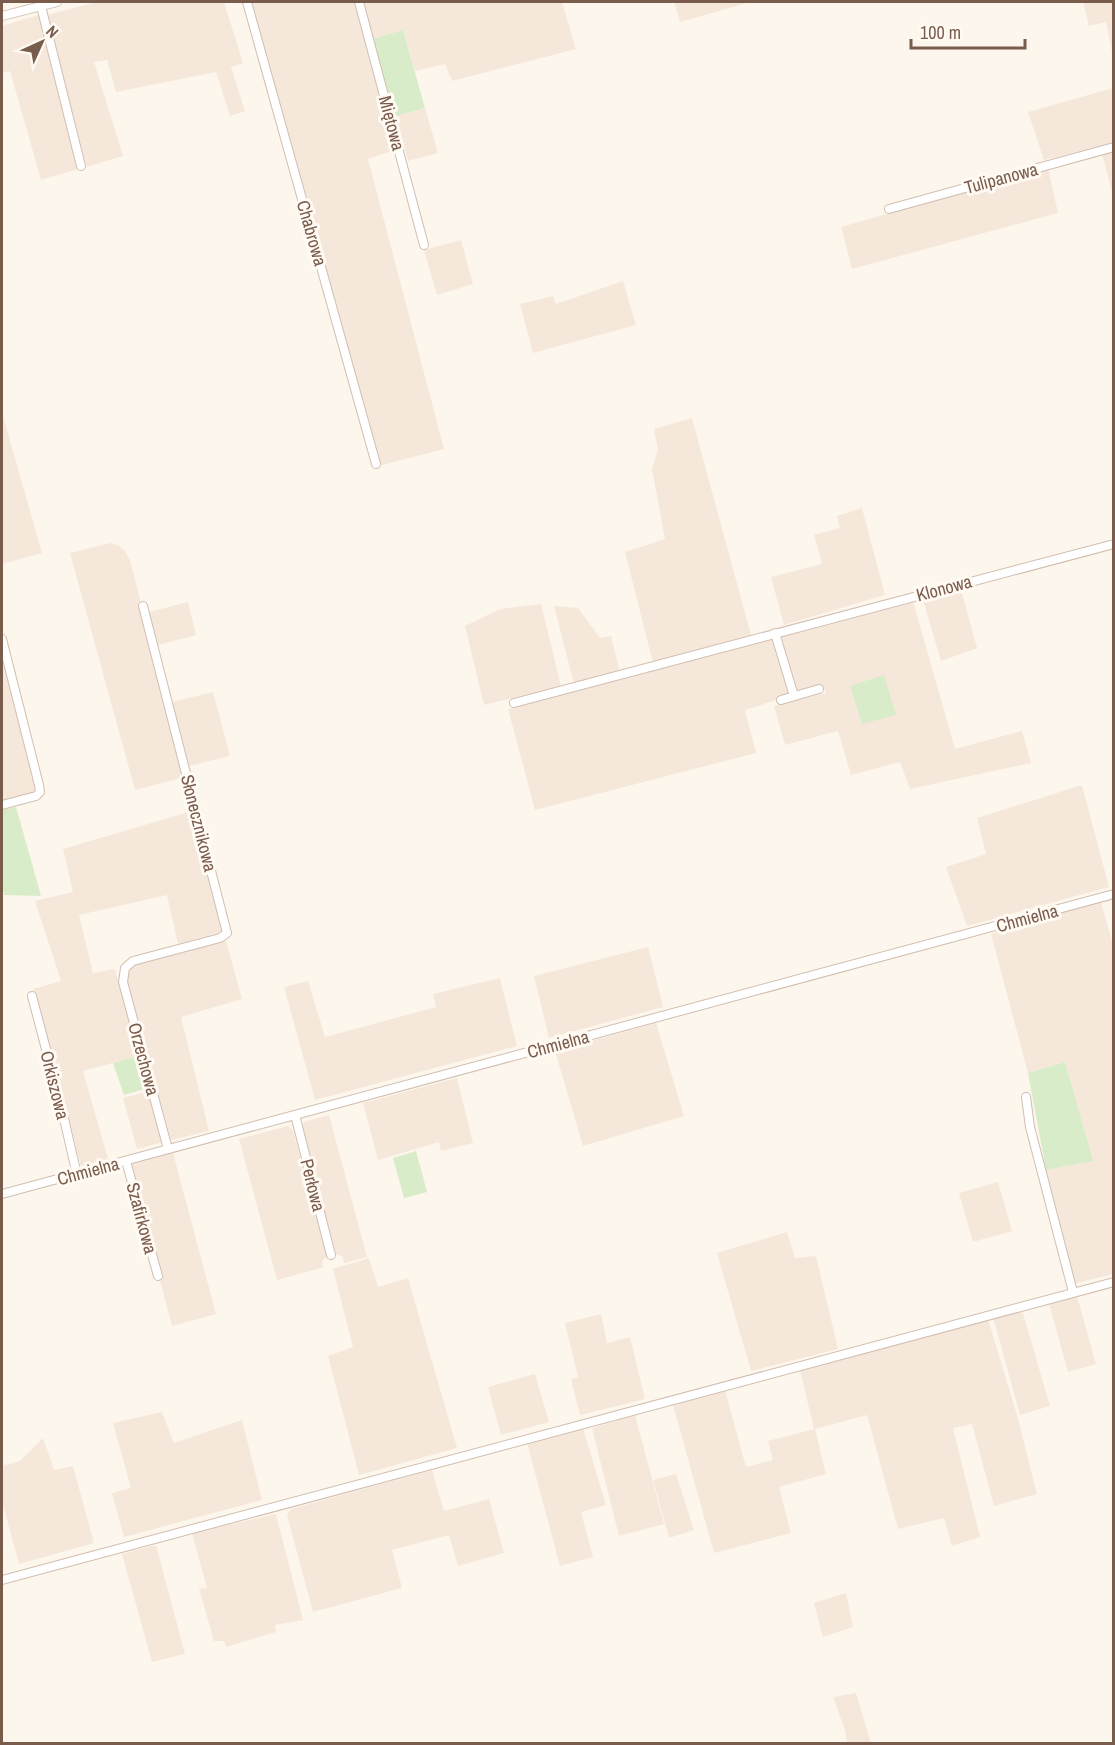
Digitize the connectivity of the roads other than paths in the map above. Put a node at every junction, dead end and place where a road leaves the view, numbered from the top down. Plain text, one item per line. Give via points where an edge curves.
1 (57, 2) edge
2 (247, 2) edge
3 (359, 2) edge
4 (41, 6) junction
5 (2, 16) edge
6 (1113, 147) edge
7 (81, 166) dead end
8 (889, 209) dead end
9 (424, 245) dead end
10 (376, 464) dead end
11 (1113, 544) edge
12 (143, 606) dead end
13 (775, 633) junction
14 (2, 639) edge
15 (819, 689) dead end
16 (794, 696) junction
17 (782, 700) dead end
18 (514, 703) dead end
19 (2, 805) edge
20 (1113, 894) edge
21 (125, 969) joint
22 (32, 996) dead end
23 (1026, 1097) dead end
24 (296, 1115) junction
25 (168, 1149) junction
26 (126, 1161) junction
27 (77, 1175) junction
28 (2, 1194) edge
29 (331, 1255) dead end
30 (158, 1276) dead end
31 (1113, 1282) edge
32 (1073, 1292) junction
33 (2, 1580) edge

1 - 4 street
2 - 10 street, Chabrowa
3 - 9 street, Miętowa
4 - 5 street
4 - 7 street
6 - 8 street, Tulipanowa
11 - 13 street, Klonowa
12 - 21 street, Słonecznikowa via 227,933 133,961
13 - 16 street
13 - 18 street, Klonowa
14 - 19 street via 40,792
15 - 16 street
16 - 17 street
20 - 24 street, Chmielna
21 - 25 street, Orzechowa via 123,982
22 - 27 street, Orkiszowa
23 - 32 street via 1030,1127
24 - 25 street, Chmielna
24 - 29 street, Perłowa
25 - 26 street, Chmielna
26 - 27 street, Chmielna
26 - 30 street, Szafirkowa
27 - 28 street, Chmielna
31 - 32 street
32 - 33 street

